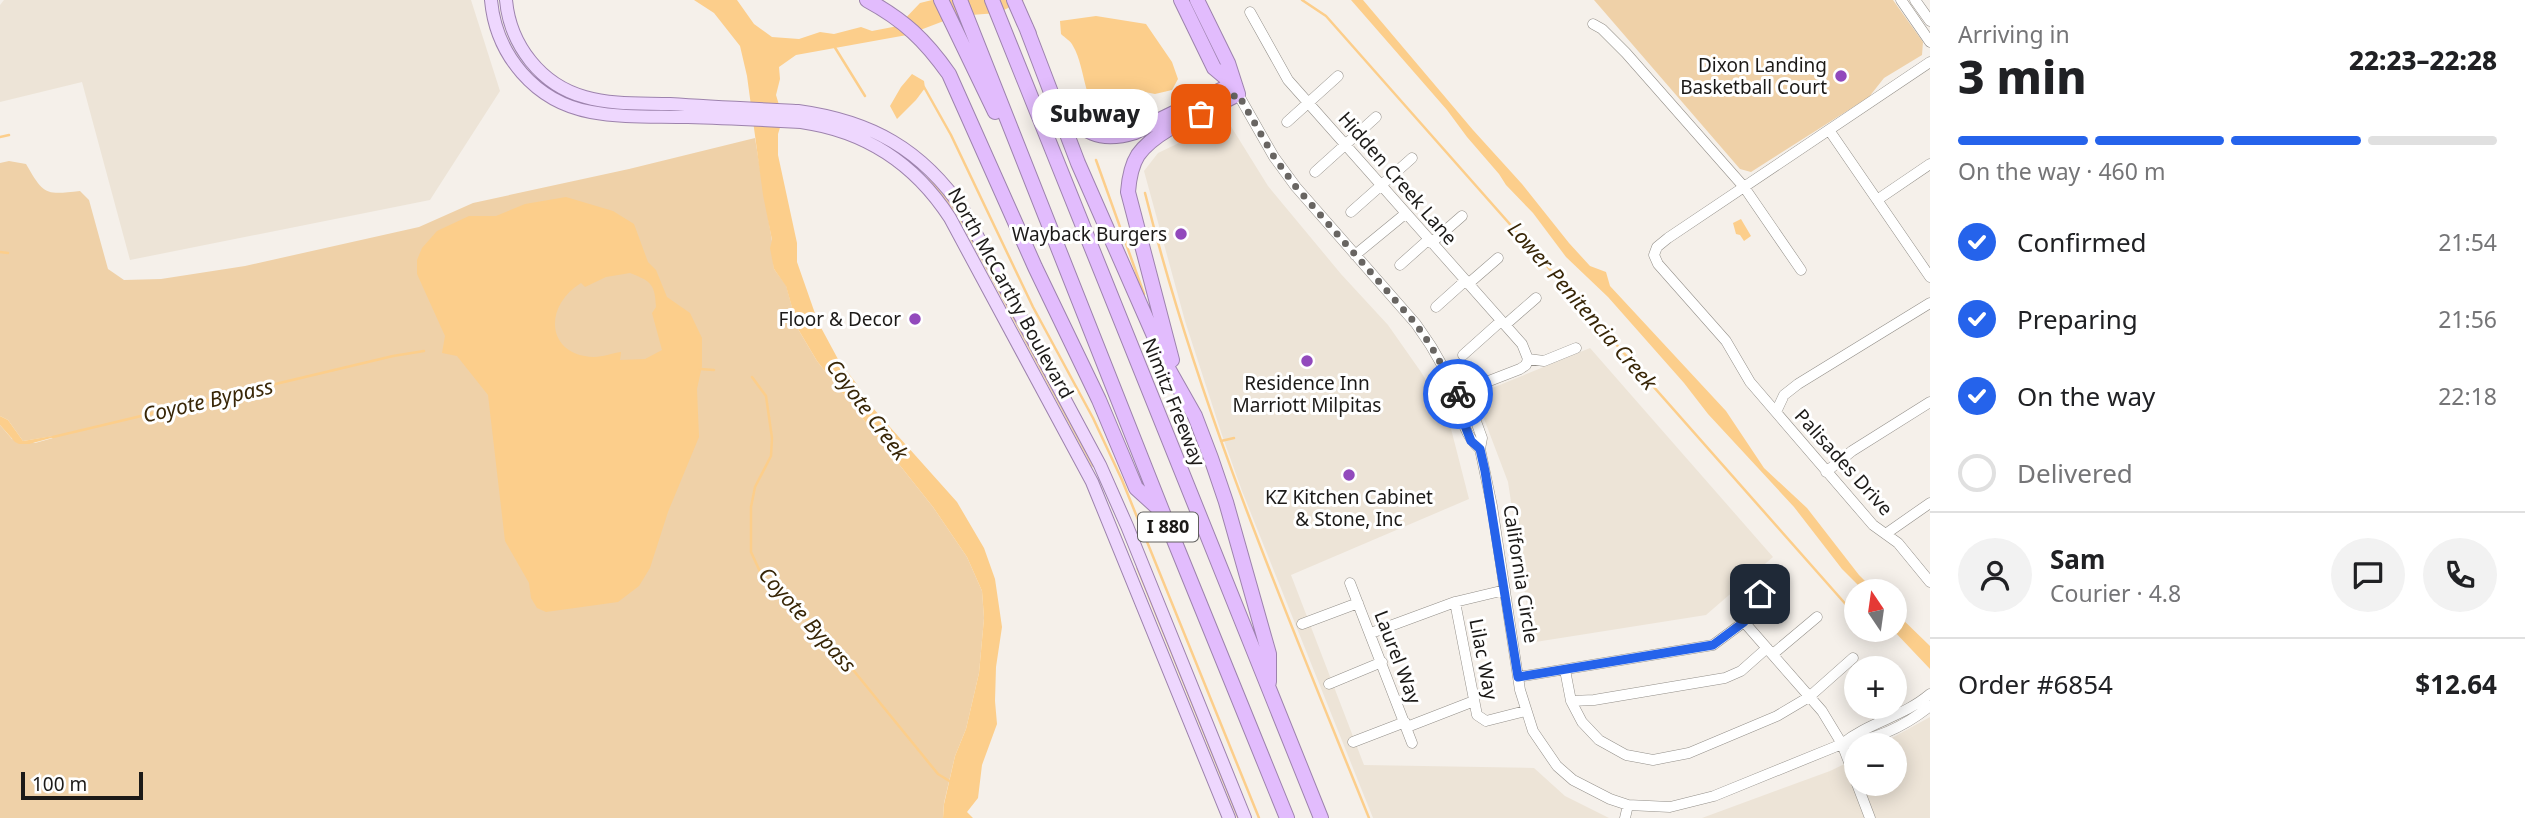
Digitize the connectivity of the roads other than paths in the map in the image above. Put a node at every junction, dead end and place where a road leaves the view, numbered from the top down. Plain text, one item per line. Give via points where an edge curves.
1 (491, 0) edge
2 (506, 0) edge
3 (867, 0) edge
4 (941, 0) edge
5 (960, 0) edge
6 (992, 0) edge
7 (1014, 0) edge
8 (1181, 0) edge
9 (1197, 0) edge
10 (1901, 0) edge
11 (1915, 0) edge
12 (1250, 12) dead end
13 (1930, 21) edge
14 (1593, 24) dead end
15 (1026, 27) junction
16 (969, 41) junction
17 (1930, 42) edge
18 (1930, 62) edge
19 (1338, 76) dead end
20 (1236, 89) junction
21 (1309, 103) junction
22 (594, 106) junction
23 (800, 116) junction
24 (1376, 117) dead end
25 (1287, 122) dead end
26 (1829, 130) junction
27 (1346, 144) junction
28 (1412, 158) dead end
29 (1930, 164) edge
30 (1315, 172) dead end
31 (1382, 185) junction
32 (1744, 187) junction
33 (1877, 200) junction
34 (1352, 212) dead end
35 (1405, 214) junction
36 (1462, 216) dead end
37 (1430, 242) junction
38 (1355, 255) junction
39 (1498, 258) dead end
40 (1400, 265) dead end
41 (1801, 270) dead end
42 (1930, 277) edge
43 (1466, 282) junction
44 (1536, 298) dead end
45 (1930, 303) edge
46 (1436, 307) dead end
47 (1503, 323) junction
48 (1576, 348) dead end
49 (1463, 355) dead end
50 (1528, 359) junction
51 (1046, 363) junction
52 (1033, 371) junction
53 (1178, 382) junction
54 (1458, 393) junction
55 (1930, 402) edge
56 (1776, 412) junction
57 (1826, 472) junction
58 (1930, 503) edge
59 (1163, 513) junction
60 (1887, 533) junction
61 (1777, 579) dead end
62 (1930, 582) edge
63 (1350, 583) dead end
64 (1504, 590) junction
65 (1455, 602) junction
66 (1358, 603) junction
67 (1817, 617) dead end
68 (1744, 622) junction
69 (1302, 624) dead end
70 (1371, 634) junction
71 (1176, 647) junction
72 (1770, 651) junction
73 (1162, 653) junction
74 (1382, 663) junction
75 (1844, 666) edge
76 (1565, 670) junction
77 (1518, 677) junction
78 (1329, 684) dead end
79 (1269, 690) junction
80 (1930, 695) edge
81 (1809, 696) junction
82 (1474, 701) junction
83 (1571, 701) junction
84 (1930, 706) edge
85 (1525, 711) junction
86 (1406, 724) junction
87 (1353, 742) dead end
88 (1412, 743) dead end
89 (1842, 744) junction
90 (1844, 749) edge
91 (1862, 796) edge
92 (1628, 805) junction
93 (1229, 818) edge
94 (1245, 818) edge
95 (1287, 818) edge
96 (1321, 818) edge
97 (1625, 818) edge
98 (1870, 818) edge

1 - 22 main road, North McCarthy Boulevard via 498,36 519,71 566,105
2 - 22 main road, North McCarthy Boulevard via 512,30 530,61 559,86
3 - 59 highway via 915,31 949,74 1136,488
4 - 16 highway
5 - 16 highway, I 880
6 - 79 highway, Nimitz Freeway / I 880
7 - 15 highway
8 - 20 highway, California Circle via 1214,68
9 - 20 highway, California Circle
10 - 17 street
11 - 13 street
12 - 21 street, Hidden Creek Lane via 1288,80
14 - 32 street via 1644,73
15 - 20 highway via 1067,111 1086,131 1101,137 1135,132
15 - 53 highway via 1136,299
16 - 59 highway, I 880 via 1053,234
18 - 26 street
19 - 21 street
20 - 38 street, California Circle via 1279,164
20 - 53 highway via 1149,142 1130,174 1131,210
21 - 25 street
21 - 27 street, Hidden Creek Lane
22 - 23 main road, North McCarthy Boulevard
23 - 51 main road, North McCarthy Boulevard via 844,119 872,130 929,168 964,211
23 - 52 main road, North McCarthy Boulevard via 867,141 900,161 925,184 950,218
24 - 27 street
26 - 32 street
26 - 33 street
27 - 30 street
27 - 31 street, Hidden Creek Lane
28 - 31 street
29 - 33 street
31 - 34 street
31 - 35 street, Hidden Creek Lane
32 - 41 street
32 - 56 street, Palisades Drive via 1657,247 1654,255 1726,341 1750,382
33 - 42 street
35 - 37 street, Hidden Creek Lane
35 - 38 street
36 - 37 street
37 - 40 street
37 - 43 street, Hidden Creek Lane
38 - 54 street, California Circle via 1416,324
39 - 43 street
43 - 46 street
43 - 47 street, Hidden Creek Lane
44 - 47 street
45 - 56 street via 1798,384 1784,396
47 - 49 street
47 - 50 street, Hidden Creek Lane via 1522,344
48 - 50 street via 1544,361
50 - 54 street via 1520,369
51 - 52 main road
51 - 71 main road, North McCarthy Boulevard via 1113,492
52 - 73 main road, North McCarthy Boulevard via 1092,482
53 - 79 highway via 1226,502 1269,654
54 - 64 street, California Circle via 1458,408 1471,441 1480,449
55 - 57 street
56 - 57 street, Palisades Drive
57 - 60 street, Palisades Drive via 1873,525
58 - 60 street
59 - 95 highway, I 880
60 - 62 street, Palisades Drive
61 - 68 street via 1742,609
63 - 66 street, Laurel Way
64 - 65 street
64 - 77 street, California Circle
65 - 70 street
65 - 82 street, Lilac Way
66 - 69 street
66 - 70 street, Laurel Way
67 - 72 street
68 - 72 street
68 - 76 street via 1713,645
70 - 74 street, Laurel Way
71 - 73 main road
71 - 94 main road, North McCarthy Boulevard
72 - 81 street
72 - 83 street via 1725,678
73 - 93 main road, North McCarthy Boulevard
74 - 78 street
74 - 86 street, Laurel Way
75 - 81 street
76 - 77 street
76 - 83 street
77 - 85 street, California Circle
79 - 96 highway, Nimitz Freeway / I 880
80 - 89 street, California Circle
81 - 83 street via 1777,716 1689,753 1653,760 1626,755 1599,740
81 - 89 street
82 - 85 street, Lilac Way via 1477,715 1486,721
82 - 86 street
84 - 89 street, California Circle via 1889,732
85 - 92 street, California Circle via 1557,766 1592,792
86 - 87 street
86 - 88 street, Laurel Way
89 - 90 street
89 - 92 street, California Circle via 1691,804
91 - 98 street
92 - 97 street

